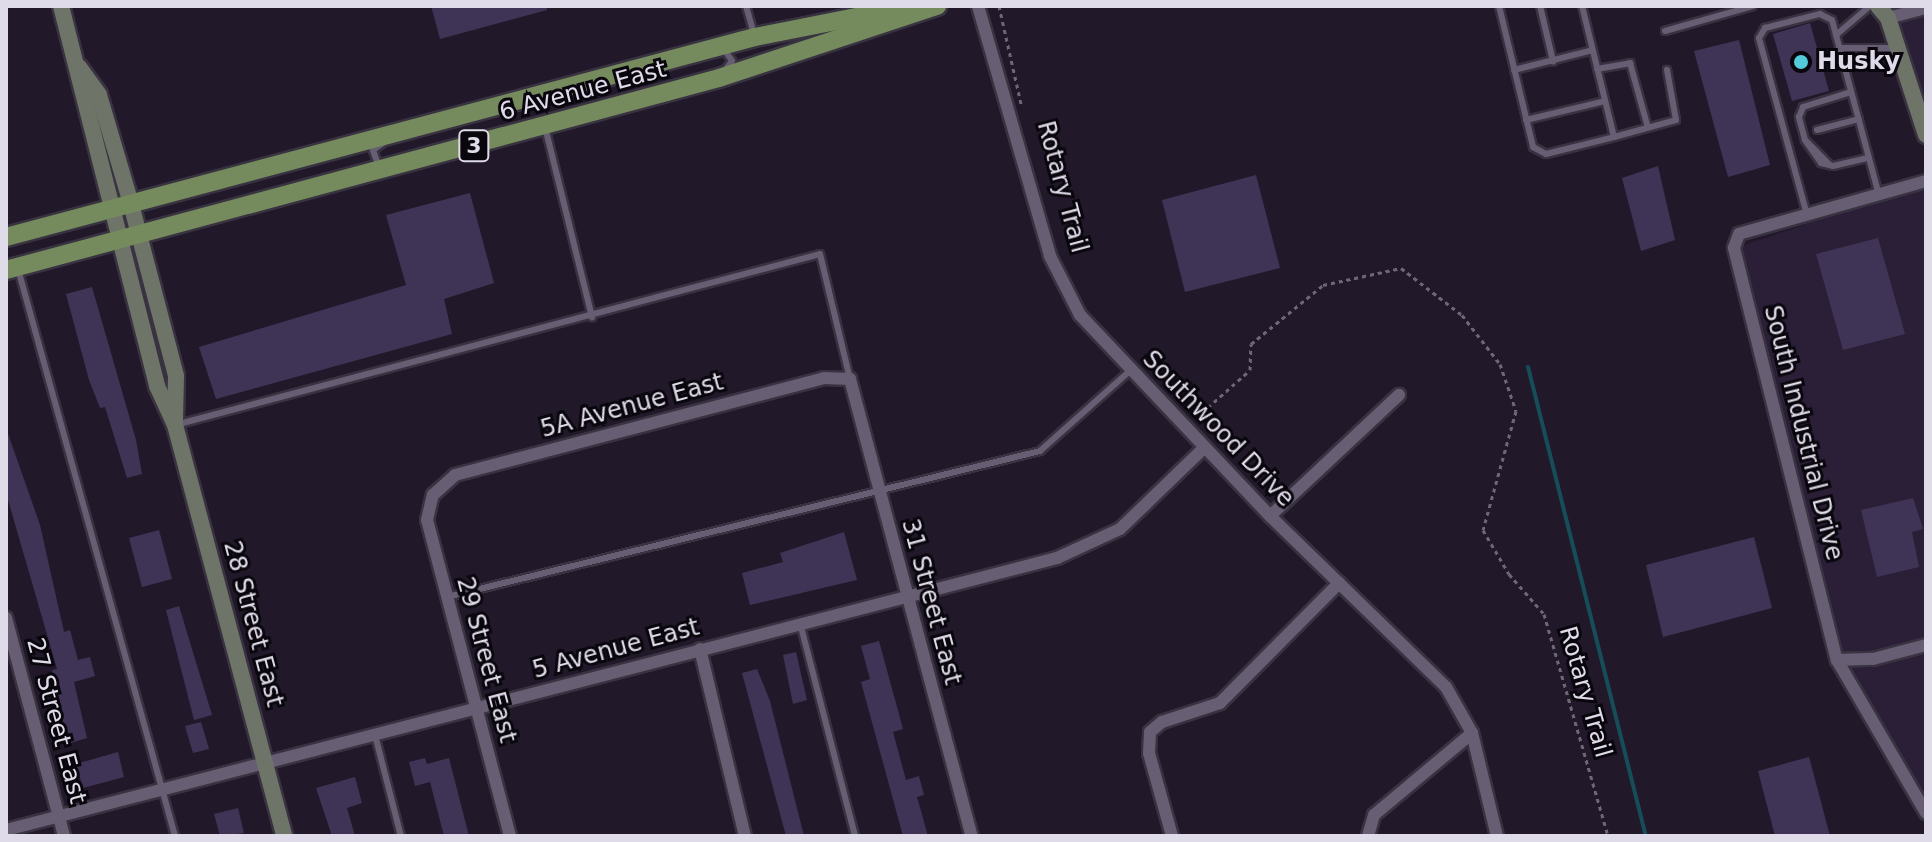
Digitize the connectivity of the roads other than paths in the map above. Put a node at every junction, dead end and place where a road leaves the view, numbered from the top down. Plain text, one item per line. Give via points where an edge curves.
1 (61, 6) edge
2 (746, 6) edge
3 (912, 6) edge
4 (937, 6) edge
5 (978, 6) edge
6 (1499, 6) edge
7 (1540, 6) edge
8 (1582, 6) edge
9 (1753, 6) edge
10 (1870, 6) edge
11 (1926, 8) edge
12 (1886, 10) edge
13 (1665, 31) dead end
14 (1836, 35) junction
15 (755, 37) junction
16 (722, 46) junction
17 (1839, 48) junction
18 (1898, 48) junction
19 (1593, 50) junction
20 (1553, 61) junction
21 (78, 65) junction
22 (1597, 69) junction
23 (1514, 70) junction
24 (1667, 70) dead end
25 (719, 78) junction
26 (1851, 92) junction
27 (1605, 101) junction
28 (1859, 119) junction
29 (1526, 120) junction
30 (545, 127) junction
31 (1648, 128) junction
32 (1817, 130) dead end
33 (399, 132) junction
34 (1926, 135) edge
35 (1614, 137) junction
36 (1869, 158) junction
37 (400, 165) junction
38 (1926, 181) edge
39 (1879, 195) junction
40 (131, 204) junction
41 (111, 210) junction
42 (1807, 215) junction
43 (139, 236) junction
44 (6, 237) edge
45 (119, 242) junction
46 (12, 269) edge
47 (592, 317) junction
48 (1131, 370) junction
49 (850, 379) junction
50 (1399, 395) dead end
51 (175, 425) junction
52 (1204, 448) junction
53 (879, 489) junction
54 (433, 495) joint
55 (1270, 516) junction
56 (1339, 583) junction
57 (906, 596) junction
58 (447, 597) junction
59 (6, 618) edge
60 (800, 623) junction
61 (1926, 645) edge
62 (700, 649) junction
63 (1837, 660) junction
64 (476, 709) junction
65 (1472, 733) junction
66 (375, 735) junction
67 (265, 763) junction
68 (163, 790) junction
69 (1926, 813) edge
70 (59, 816) junction
71 (6, 830) edge
72 (64, 836) edge
73 (175, 836) edge
74 (284, 836) edge
75 (401, 836) edge
76 (510, 836) edge
77 (745, 836) edge
78 (855, 836) edge
79 (972, 836) edge
80 (1172, 836) edge
81 (1368, 836) edge
82 (1497, 836) edge

1 - 21 street, 28 Street East
2 - 15 lane
3 - 15 main road, 6 Avenue East / 3
4 - 25 main road, 6 Avenue East / 3
5 - 48 street, Southwood Drive via 1050,256 1080,315
6 - 23 lane
7 - 20 lane
8 - 19 lane
9 - 13 lane
10 - 14 lane
11 - 12 street
12 - 18 street
14 - 17 lane
14 - 42 lane via 1832,20 1820,14 1759,32
15 - 16 main road, 6 Avenue East / 3
16 - 25 lane via 732,61
16 - 33 main road, 6 Avenue East / 3
17 - 18 lane
17 - 26 lane
18 - 34 street
19 - 20 lane
19 - 22 lane
20 - 23 lane
21 - 40 street, 28 Street East via 99,95
21 - 41 street, 28 Street East via 81,101
22 - 27 lane
22 - 31 lane via 1630,63
23 - 29 lane
24 - 31 lane via 1676,120
25 - 30 main road, 6 Avenue East / 3
26 - 28 lane
26 - 36 lane via 1803,107 1799,117 1805,140 1821,163
27 - 29 lane
27 - 35 lane
28 - 32 lane
28 - 36 lane
29 - 35 lane via 1533,147 1546,154
30 - 37 main road, 6 Avenue East / 3
30 - 47 lane
31 - 35 lane
33 - 37 lane via 373,150 374,163
33 - 40 main road, 6 Avenue East / 3
36 - 39 lane
37 - 43 main road, 6 Avenue East / 3
38 - 39 street, South Industrial Drive
39 - 42 street, South Industrial Drive
40 - 41 main road, 6 Avenue East / 3
40 - 43 street, 28 Street East
41 - 44 main road, 6 Avenue East / 3
41 - 45 street, 28 Street East
42 - 63 street, South Industrial Drive via 1739,234 1734,248
43 - 45 main road, 6 Avenue East / 3
43 - 51 street, 28 Street East via 176,376
45 - 46 main road, 6 Avenue East / 3
45 - 51 street, 28 Street East via 157,386
46 - 68 lane
47 - 49 lane via 820,254
47 - 51 lane
48 - 52 street, Southwood Drive
48 - 53 lane via 1040,451
49 - 53 street, 31 Street East
49 - 54 street, 5A Avenue East via 824,378 455,475
50 - 55 street
51 - 67 street, 28 Street East
52 - 55 street, Southwood Drive
52 - 57 street, 5 Avenue East via 1120,529 1057,558
53 - 57 street, 31 Street East
53 - 58 lane
54 - 58 street, 29 Street East via 427,520
55 - 56 street, Southwood Drive
56 - 65 street, Southwood Drive via 1446,687
56 - 80 street via 1220,703 1162,722 1150,732 1149,753
57 - 60 street, 5 Avenue East
57 - 79 street, 31 Street East
58 - 64 street, 29 Street East
59 - 70 street, 27 Street East
60 - 62 street, 5 Avenue East
60 - 78 lane
61 - 63 street via 1873,659
62 - 64 street, 5 Avenue East
62 - 77 street
63 - 69 street, South Industrial Drive
64 - 66 street, 5 Avenue East
64 - 76 street, 29 Street East
65 - 81 street via 1374,815
65 - 82 street, Southwood Drive
66 - 67 street, 5 Avenue East
66 - 75 lane
67 - 68 street, 5 Avenue East
67 - 74 street, 28 Street East
68 - 70 street, 5 Avenue East
68 - 73 lane
70 - 71 street, 5 Avenue East
70 - 72 street, 27 Street East

